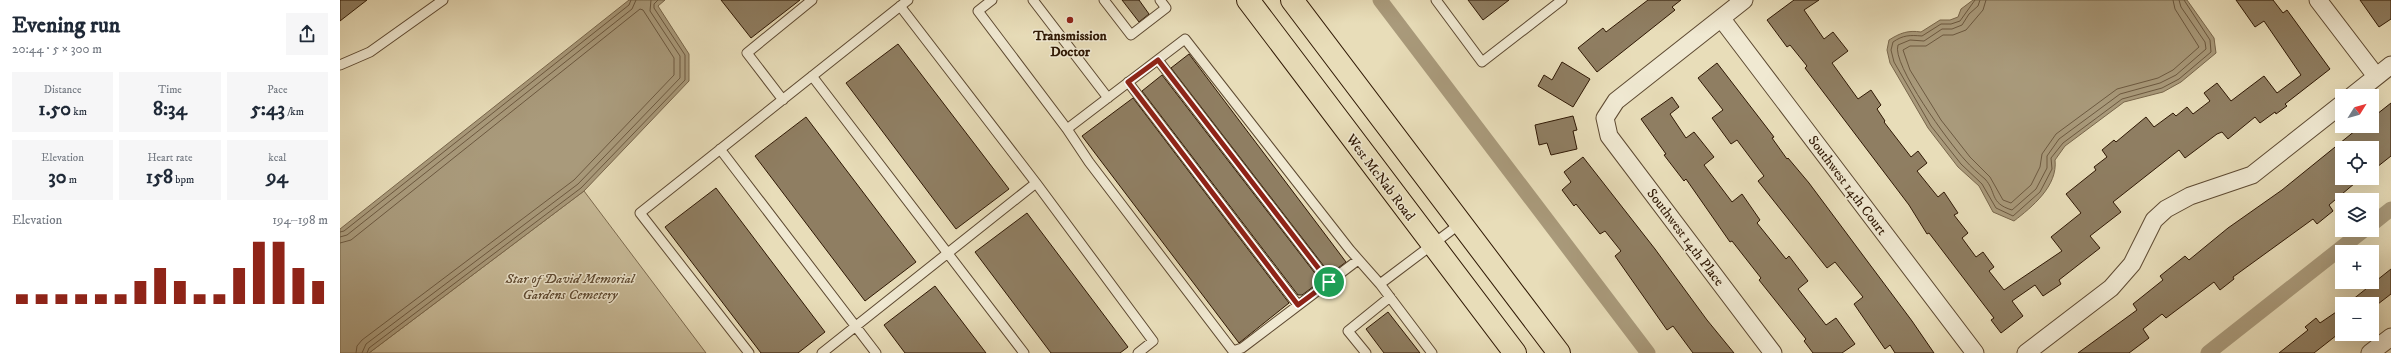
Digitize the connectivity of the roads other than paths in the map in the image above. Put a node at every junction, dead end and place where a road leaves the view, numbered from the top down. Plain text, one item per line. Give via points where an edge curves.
1 (443, 0) edge
2 (812, 0) edge
3 (908, 0) edge
4 (992, 0) edge
5 (1033, 0) edge
6 (1104, 0) edge
7 (1160, 0) edge
8 (1248, 0) edge
9 (1292, 0) edge
10 (1436, 0) edge
11 (1562, 0) edge
12 (1744, 0) edge
13 (2318, 0) edge
14 (900, 6) junction
15 (1721, 18) junction
16 (1158, 60) junction
17 (340, 65) edge
18 (2391, 65) edge
19 (812, 76) junction
20 (2376, 76) junction
21 (1128, 82) junction
22 (2360, 89) edge
23 (1108, 98) junction
24 (783, 100) junction
25 (2335, 110) edge
26 (1067, 128) junction
27 (720, 149) junction
28 (1036, 183) junction
29 (1461, 223) junction
30 (1432, 243) junction
31 (947, 253) junction
32 (1358, 260) junction
33 (1329, 282) junction
34 (1380, 284) junction
35 (1390, 297) junction
36 (1298, 305) junction
37 (855, 326) junction
38 (2391, 337) edge
39 (749, 353) edge
40 (822, 353) edge
41 (876, 353) edge
42 (1024, 353) edge
43 (1138, 353) edge
44 (1366, 353) edge
45 (1432, 353) edge
46 (1514, 353) edge
47 (1559, 353) edge
48 (1773, 353) edge
49 (1976, 353) edge
50 (2026, 353) edge
51 (2370, 353) edge

1 - 17 lane via 370,52
2 - 24 lane via 747,53
3 - 14 lane
4 - 26 lane via 978,11
5 - 23 lane
6 - 7 lane via 1131,35 1166,8
8 - 30 main road, West McNab Road
9 - 29 main road
10 - 11 lane via 1482,62
12 - 15 street
13 - 20 street
14 - 19 lane
14 - 28 lane
15 - 48 street, Southwest 14th Place via 1616,101 1605,118 1609,136
15 - 49 street, Southwest 14th Court
16 - 21 lane
16 - 32 lane via 1184,39
16 - 33 lane
18 - 20 street
19 - 24 lane
19 - 31 lane
20 - 22 street
21 - 23 lane
21 - 36 lane
23 - 26 lane
24 - 27 lane
25 - 50 street via 2252,175 2190,196 2166,209 2154,220 2132,264 2111,288
26 - 36 lane via 1089,162 1233,351 1242,348
27 - 37 lane
27 - 39 lane via 640,213
28 - 31 lane
28 - 43 lane via 1153,341
29 - 30 lane
29 - 47 main road
30 - 34 lane
30 - 46 main road, West McNab Road
31 - 37 lane
31 - 42 lane
32 - 33 lane
32 - 34 lane
33 - 36 lane
34 - 35 lane
35 - 44 lane via 1348,331
35 - 45 lane
37 - 40 lane
37 - 41 lane
38 - 51 street

